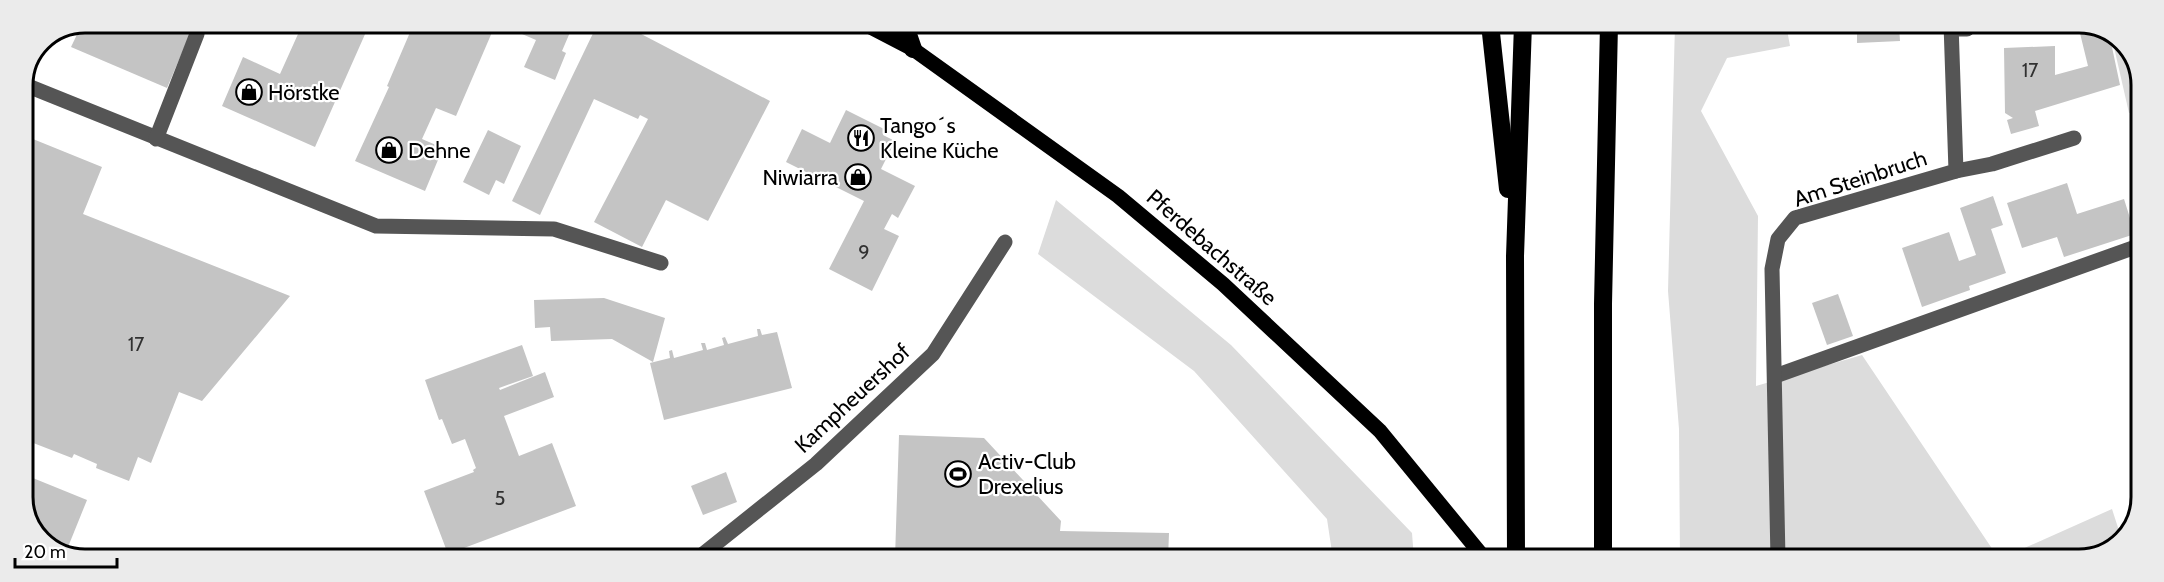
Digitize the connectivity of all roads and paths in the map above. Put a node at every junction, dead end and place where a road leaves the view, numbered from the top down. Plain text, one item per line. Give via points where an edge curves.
1 (197, 33) edge
2 (882, 33) edge
3 (907, 33) edge
4 (1491, 33) edge
5 (1523, 33) edge
6 (1609, 33) edge
7 (1956, 33) edge
8 (913, 49) junction
9 (33, 89) edge
10 (2074, 138) dead end
11 (156, 139) junction
12 (1956, 171) junction
13 (1005, 242) dead end
14 (2131, 249) edge
15 (1515, 256) junction
16 (661, 263) dead end
17 (1774, 376) junction
18 (709, 549) edge
19 (1477, 549) edge
20 (1516, 549) edge
21 (1603, 549) edge
22 (1778, 549) edge

1 - 11 street
2 - 8 main road, Pferdebachstraße
3 - 8 highway
4 - 15 highway
5 - 15 highway
6 - 21 highway
7 - 12 street, Am Steinbruch
8 - 19 main road, Pferdebachstraße via 1118,196 1222,284 1380,431
9 - 11 street
10 - 12 street
11 - 16 street via 376,226 554,229
12 - 17 street, Am Steinbruch via 1795,218 1778,239 1772,269
13 - 18 street, Kampheuershof via 933,354 816,464
14 - 17 street
15 - 20 highway
17 - 22 street, Am Steinbruch

